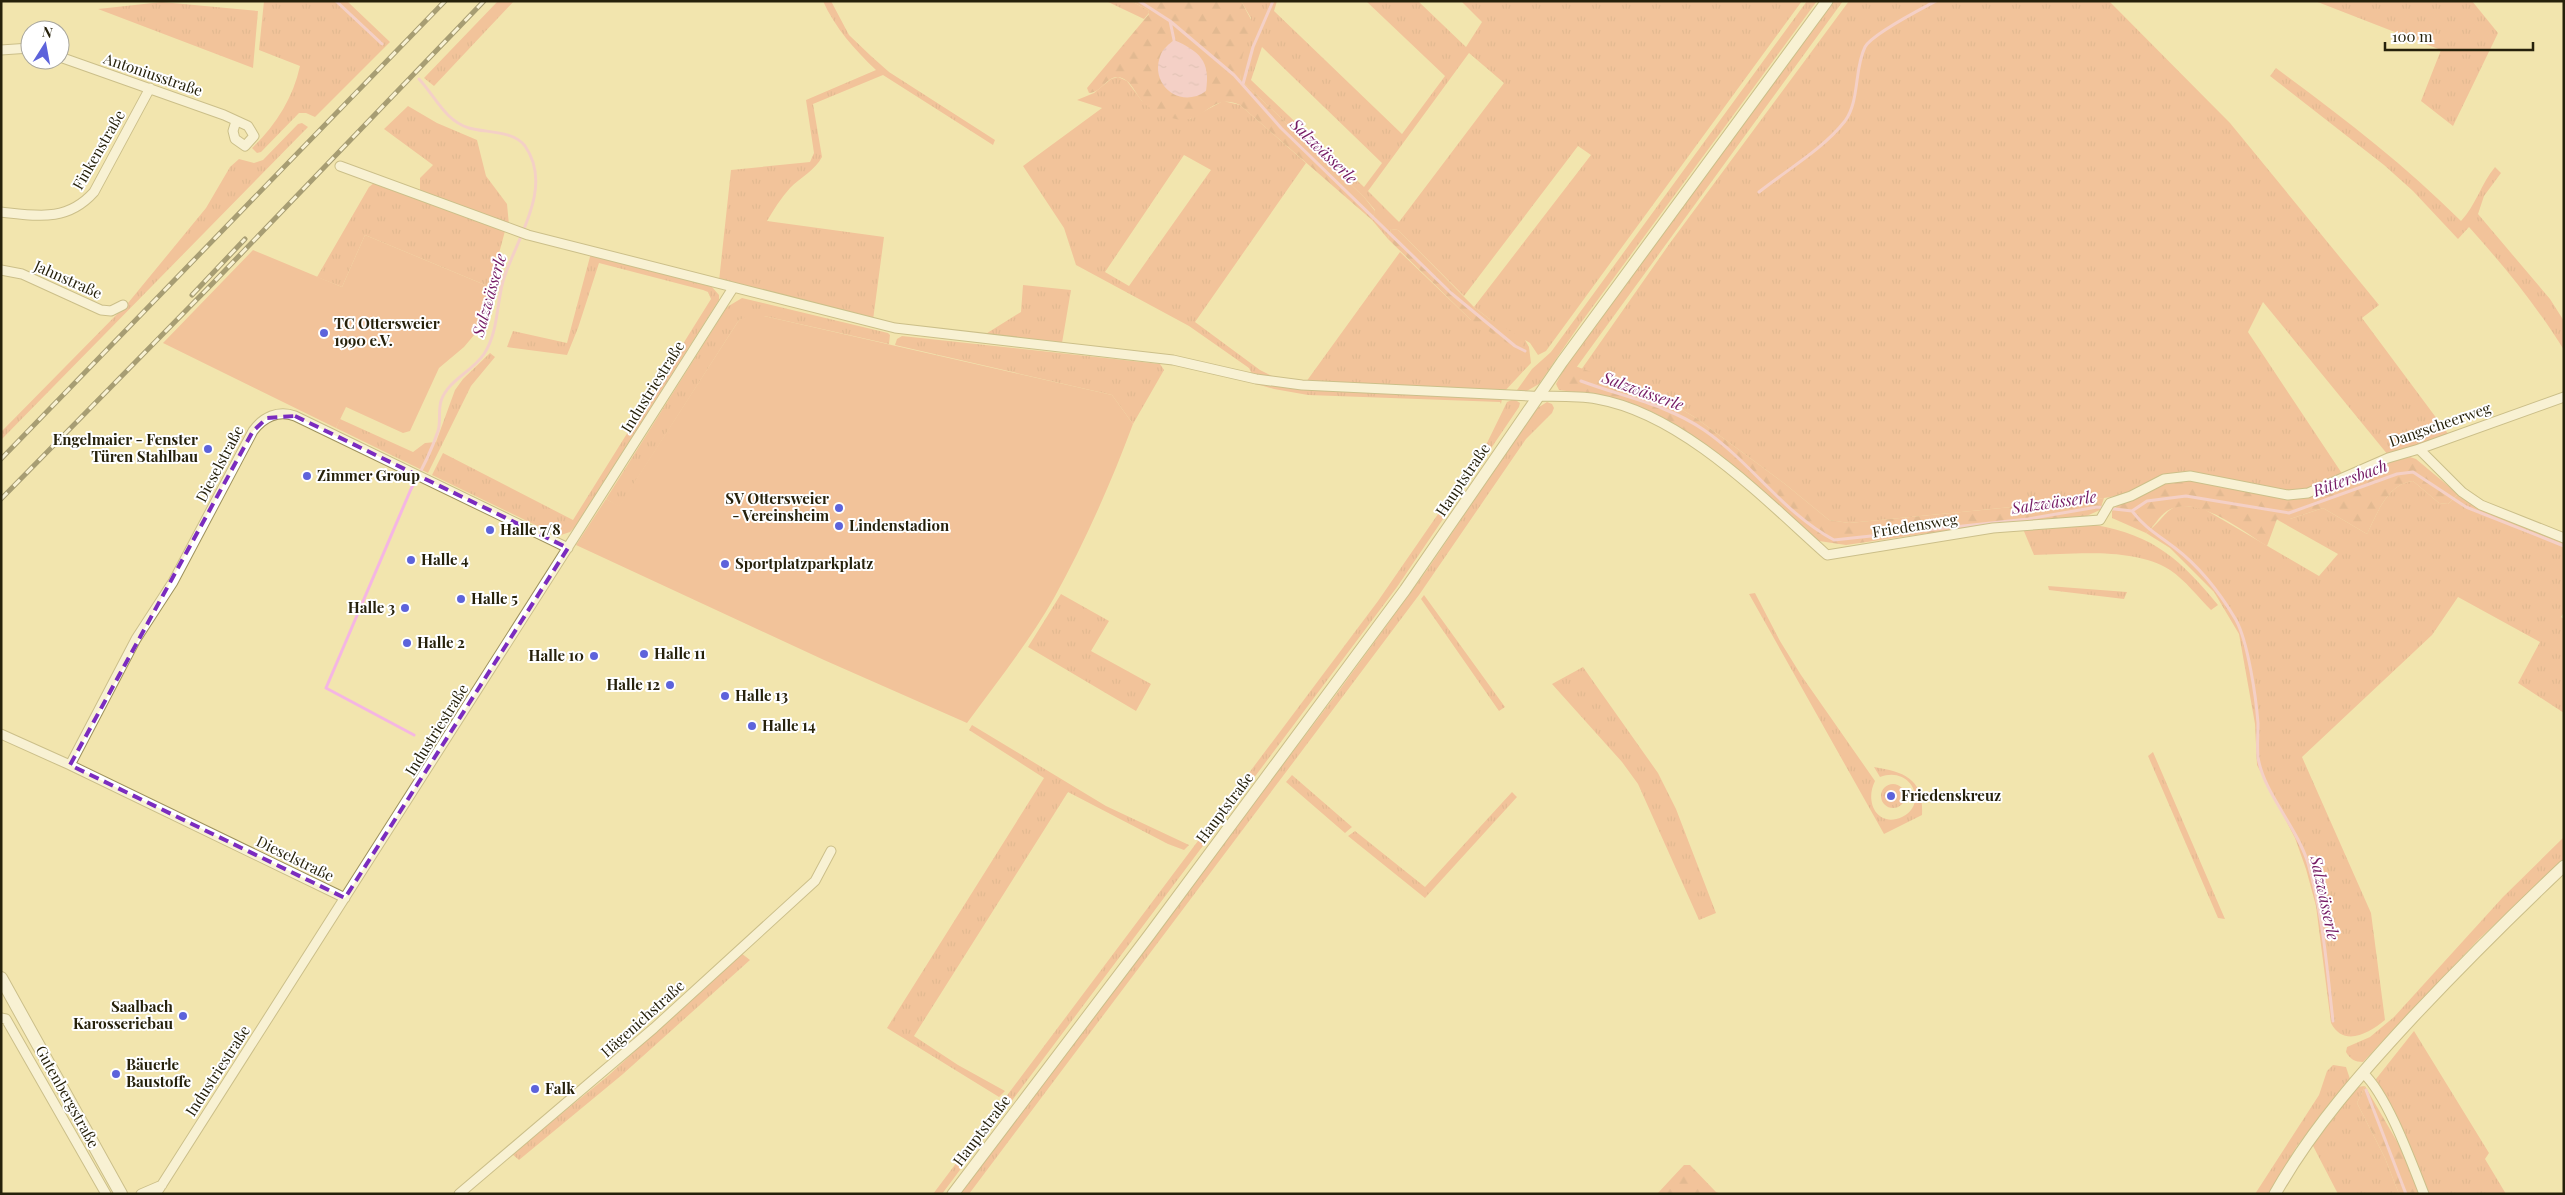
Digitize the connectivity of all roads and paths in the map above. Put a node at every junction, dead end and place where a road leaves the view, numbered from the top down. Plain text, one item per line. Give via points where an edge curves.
1 (1827, 1) edge
2 (20, 49) edge
3 (1, 50) edge
4 (70, 60) edge
5 (150, 88) junction
6 (236, 121) dead end
7 (340, 166) dead end
8 (1, 212) edge
9 (1, 270) edge
10 (733, 288) junction
11 (123, 305) dead end
12 (1538, 396) junction
13 (2564, 397) edge
14 (2419, 449) junction
15 (2328, 486) joint
16 (2564, 538) edge
17 (568, 548) junction
18 (1, 734) edge
19 (70, 765) junction
20 (831, 851) dead end
21 (2564, 866) edge
22 (345, 898) junction
23 (1, 978) edge
24 (3, 1019) edge
25 (2362, 1073) junction
26 (162, 1184) junction
27 (106, 1194) edge
28 (121, 1194) edge
29 (141, 1194) edge
30 (156, 1194) edge
31 (459, 1194) edge
32 (953, 1194) edge
33 (2275, 1194) edge
34 (2424, 1194) edge

1 - 12 street, Hauptstraße
2 - 3 street
4 - 5 street, Antoniusstraße
5 - 6 street, Antoniusstraße
5 - 8 street, Finkenstraße via 94,192 82,206 49,216
7 - 10 street, Friedensweg via 528,235
9 - 11 street, Jahnstraße via 22,274 100,310 111,311
10 - 12 street, Friedensweg via 896,328 1173,360 1256,379 1344,388
10 - 17 street, Industriestraße
12 - 15 street, Friedensweg via 1564,395 1598,400 1630,408 1673,428 1710,454 1827,555 1992,528 2100,520 2110,503 2164,479 2190,476 2288,494 2308,493
12 - 32 street, Hauptstraße via 1406,590
13 - 14 street, Dangscheerweg
14 - 15 street, Dangscheerweg via 2388,458
14 - 16 street via 2462,492 2481,505
17 - 19 street, Dieselstraße via 295,416 274,415 261,422 253,432 173,582 136,638
17 - 22 street, Industriestraße
18 - 19 street, Dieselstraße
19 - 22 street, Dieselstraße
20 - 31 street, Hägenichstraße via 815,881 654,1028
21 - 25 street via 2500,926
22 - 26 street, Industriestraße
23 - 28 main road
24 - 27 street, Gutenbergstraße
25 - 33 street via 2310,1138
25 - 34 street via 2373,1082 2408,1152
26 - 29 street
26 - 30 street, Industriestraße

